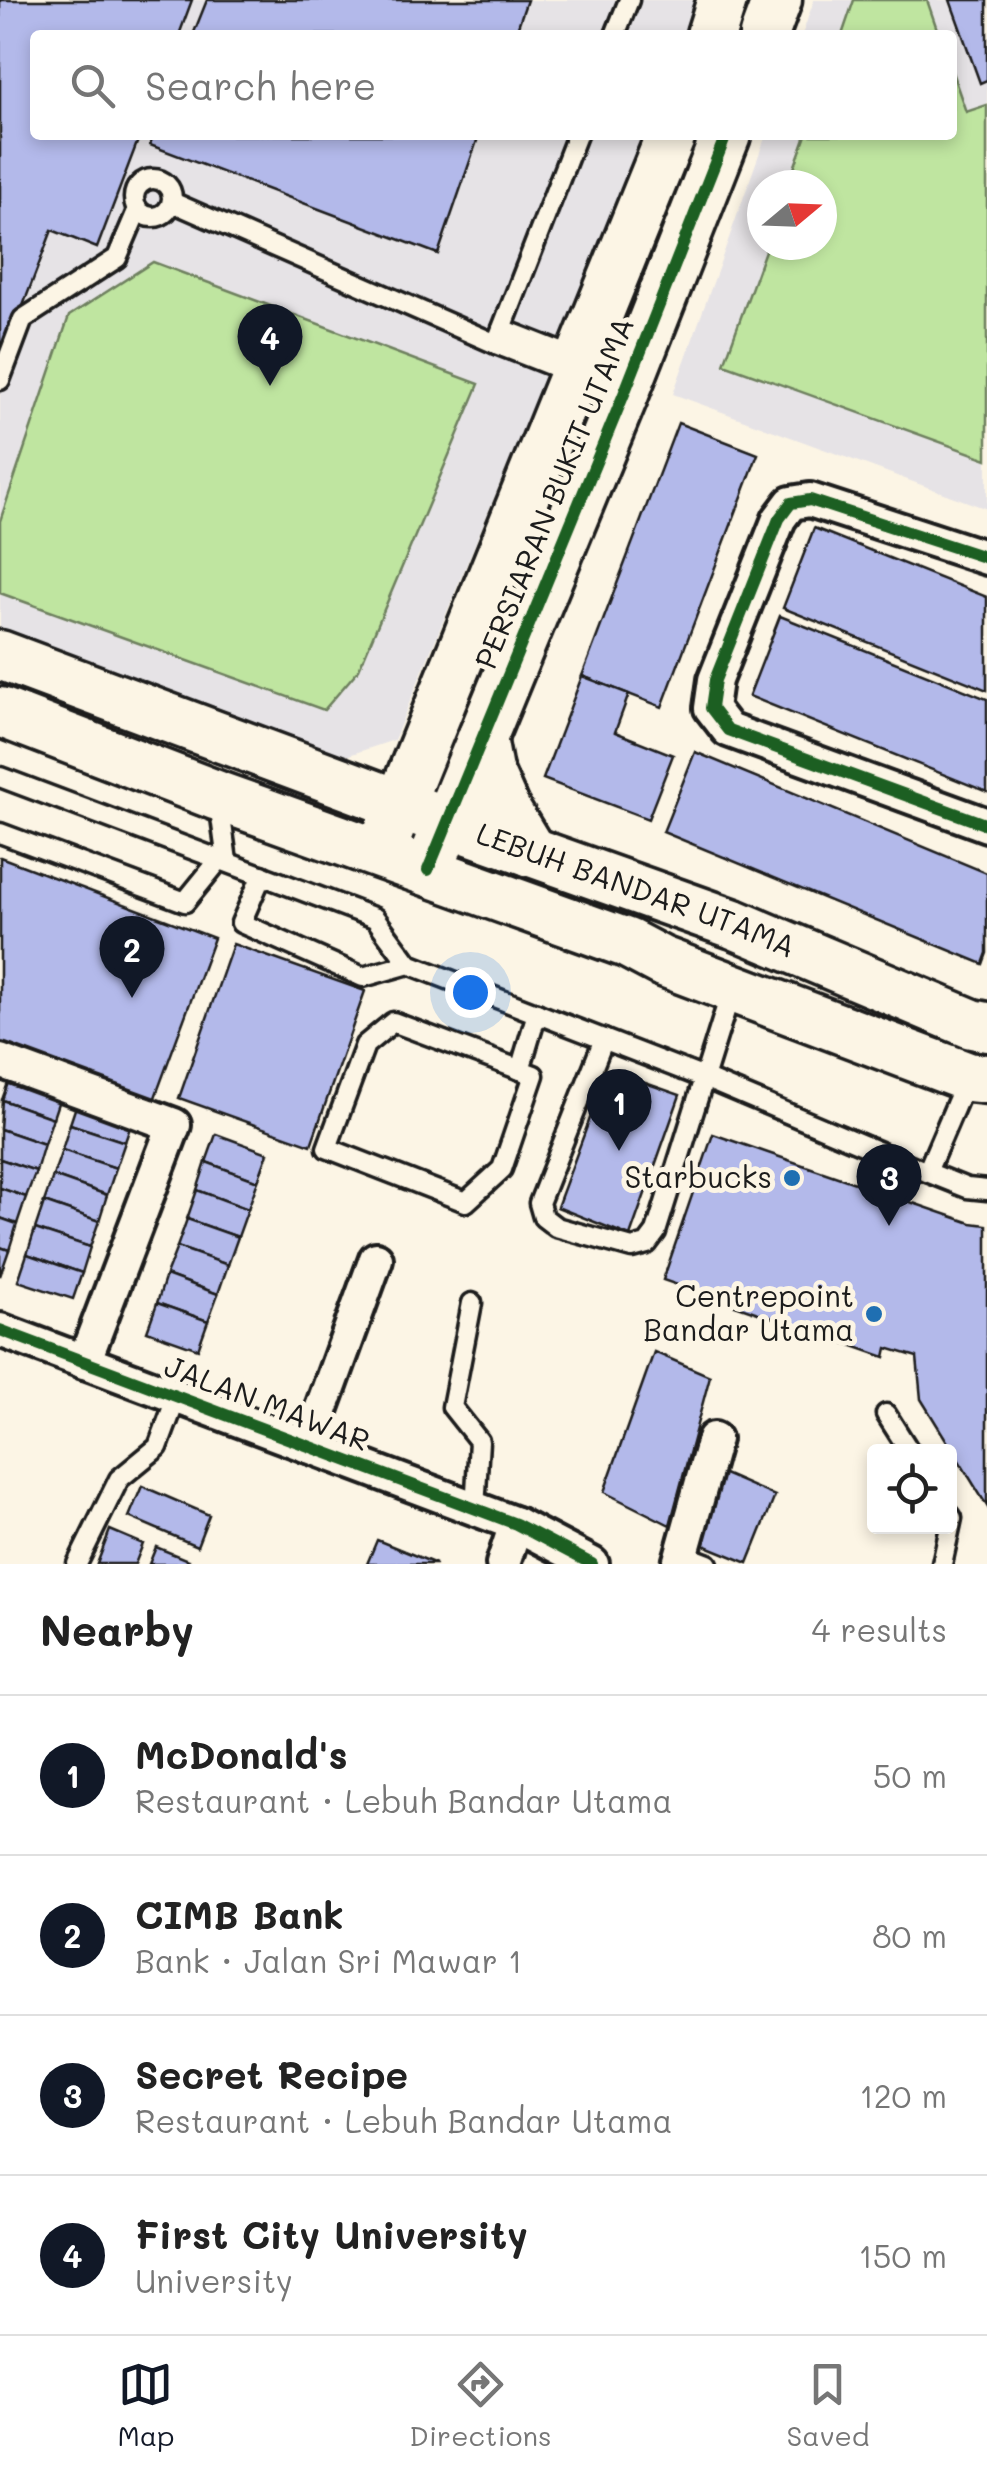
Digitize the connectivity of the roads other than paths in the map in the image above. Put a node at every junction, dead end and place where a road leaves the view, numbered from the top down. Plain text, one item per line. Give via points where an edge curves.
1 (629, 0) edge
2 (722, 0) edge
3 (777, 0) edge
4 (617, 30) edge
5 (713, 30) edge
6 (766, 30) edge
7 (575, 140) edge
8 (670, 140) edge
9 (724, 140) edge
10 (172, 202) junction
11 (138, 211) junction
12 (499, 337) junction
13 (578, 368) junction
14 (0, 380) edge
15 (624, 394) junction
16 (987, 558) edge
17 (0, 655) edge
18 (0, 712) edge
19 (482, 738) junction
20 (426, 740) junction
21 (0, 777) edge
22 (331, 779) junction
23 (218, 796) junction
24 (400, 804) junction
25 (447, 822) junction
26 (987, 825) edge
27 (0, 833) edge
28 (532, 852) junction
29 (380, 853) junction
30 (223, 860) junction
31 (428, 870) junction
32 (262, 875) junction
33 (409, 964) junction
34 (733, 987) junction
35 (537, 1013) junction
36 (987, 1026) edge
37 (604, 1039) junction
38 (0, 1061) edge
39 (520, 1070) junction
40 (704, 1078) junction
41 (978, 1078) edge
42 (928, 1172) junction
43 (987, 1190) edge
44 (376, 1258) dead end
45 (472, 1303) dead end
46 (0, 1330) edge
47 (84, 1362) junction
48 (177, 1396) junction
49 (886, 1414) dead end
50 (714, 1439) dead end
51 (905, 1444) edge
52 (308, 1446) junction
53 (476, 1509) junction
54 (516, 1524) junction
55 (949, 1534) edge
56 (690, 1560) edge
57 (77, 1564) edge
58 (503, 1564) edge
59 (592, 1564) edge
60 (942, 1564) edge

1 - 4 lane
2 - 5 main road
3 - 6 main road
7 - 12 lane
8 - 13 main road, PERSIARAN BUKIT UTAMA
9 - 15 main road, PERSIARAN BUKIT UTAMA
10 - 11 lane via 162,216
10 - 11 lane via 168,186 144,180 133,194
10 - 12 lane
11 - 14 lane via 116,258 23,319
12 - 13 lane
13 - 15 lane
13 - 20 main road, PERSIARAN BUKIT UTAMA
15 - 19 main road, PERSIARAN BUKIT UTAMA
16 - 26 street via 810,500 792,503 779,519 722,662 711,708 728,730
17 - 22 main road, LEBUH BANDAR UTAMA
18 - 23 main road, LEBUH BANDAR UTAMA
19 - 25 main road, PERSIARAN BUKIT UTAMA
19 - 28 main road via 488,772
20 - 22 main road via 363,775
20 - 24 main road, PERSIARAN BUKIT UTAMA
21 - 30 lane
22 - 24 main road, LEBUH BANDAR UTAMA
23 - 29 main road, LEBUH BANDAR UTAMA
23 - 30 lane
24 - 25 main road, LEBUH BANDAR UTAMA
24 - 29 main road, PERSIARAN BUKIT UTAMA
25 - 28 main road, LEBUH BANDAR UTAMA
25 - 31 main road, PERSIARAN BUKIT UTAMA
27 - 30 lane via 185,902
28 - 36 main road, LEBUH BANDAR UTAMA
29 - 31 main road, LEBUH BANDAR UTAMA
30 - 32 lane
31 - 34 main road, LEBUH BANDAR UTAMA
32 - 33 lane via 375,918
32 - 33 lane via 242,923 363,977
33 - 35 lane
34 - 40 lane
34 - 41 main road, LEBUH BANDAR UTAMA
35 - 37 lane
35 - 39 lane
37 - 40 lane
37 - 40 lane via 540,1203 543,1217 556,1227 632,1248 648,1244
38 - 47 street via 174,1124
39 - 39 lane via 534,1075 502,1169 466,1202 327,1148 365,1045 393,1022
40 - 42 lane
41 - 42 lane
42 - 43 lane
44 - 52 street
45 - 53 lane via 452,1407 479,1441
46 - 47 street, JALAN MAWAR
47 - 48 street, JALAN MAWAR
48 - 52 street, JALAN MAWAR
48 - 57 lane via 158,1447 120,1479
49 - 51 lane
50 - 56 street
52 - 53 street, JALAN MAWAR
53 - 54 street, JALAN MAWAR
54 - 58 street
54 - 59 street, JALAN MAWAR
55 - 60 lane

